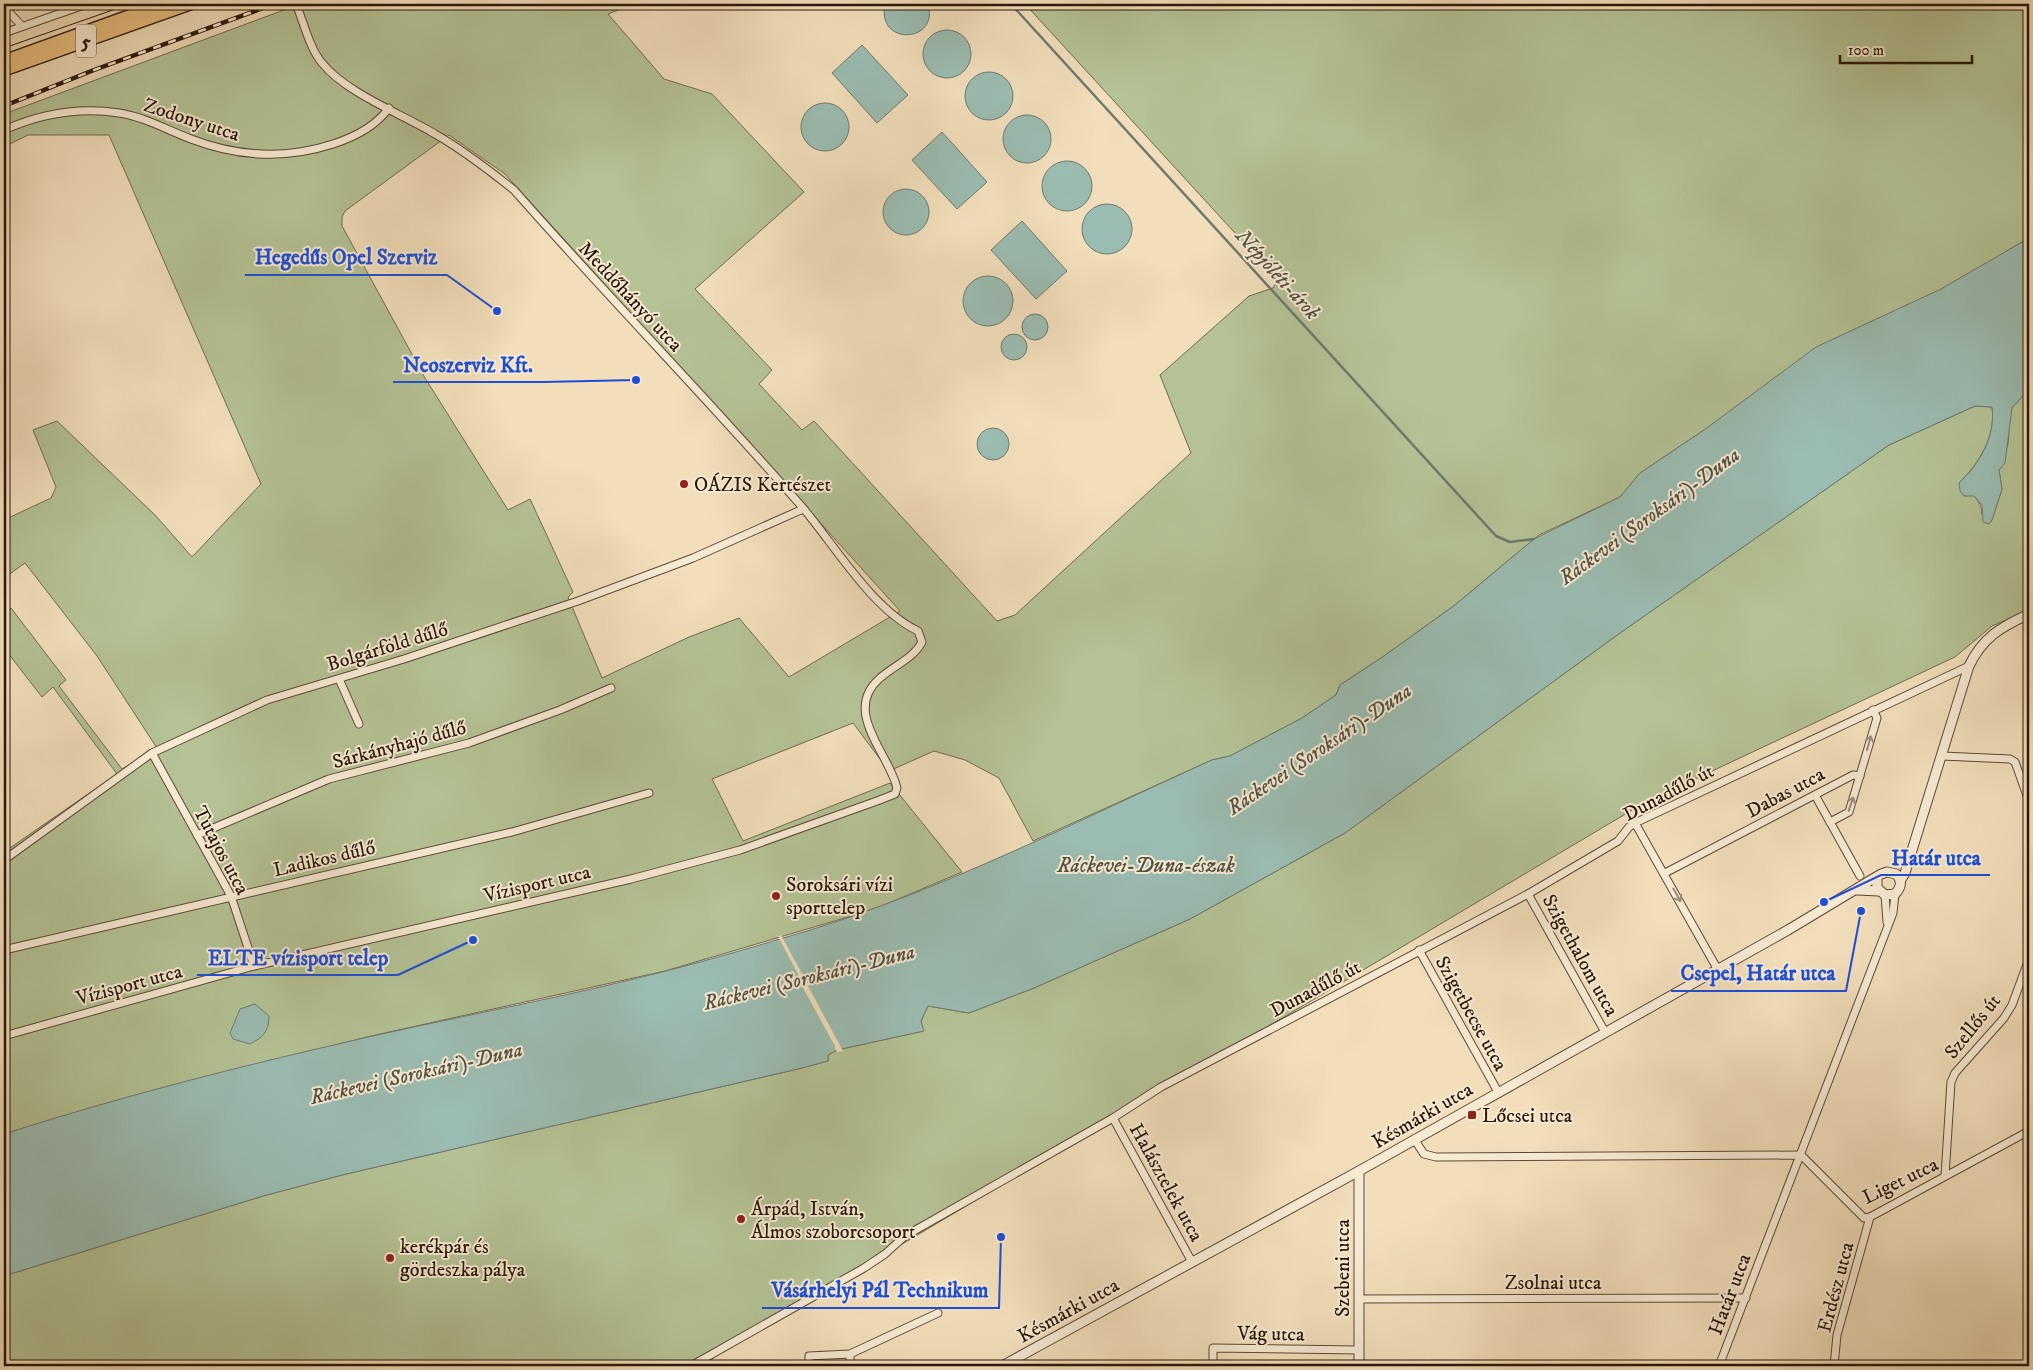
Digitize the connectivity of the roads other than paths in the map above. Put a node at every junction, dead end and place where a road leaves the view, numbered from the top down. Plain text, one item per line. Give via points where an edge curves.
1 (87, 4) edge
2 (162, 4) edge
3 (190, 4) edge
4 (296, 4) edge
5 (4, 7) edge
6 (22, 26) junction
7 (4, 33) edge
8 (4, 61) edge
9 (4, 70) edge
10 (389, 108) junction
11 (4, 130) edge
12 (803, 509) junction
13 (2029, 614) edge
14 (922, 642) joint
15 (1969, 666) junction
16 (339, 679) junction
17 (611, 688) dead end
18 (1873, 710) junction
19 (359, 724) dead end
20 (152, 753) junction
21 (1942, 756) junction
22 (1860, 776) junction
23 (2026, 783) edge
24 (649, 793) dead end
25 (1815, 795) junction
26 (2029, 802) edge
27 (1830, 822) junction
28 (1636, 823) junction
29 (197, 835) junction
30 (1911, 851) junction
31 (4, 860) edge
32 (1891, 872) junction
33 (1665, 873) junction
34 (1860, 876) dead end
35 (1878, 878) junction
36 (1900, 881) junction
37 (1857, 890) junction
38 (1528, 894) junction
39 (1886, 894) junction
40 (231, 896) junction
41 (4, 950) edge
42 (1418, 950) junction
43 (2029, 959) edge
44 (254, 966) junction
45 (1718, 970) junction
46 (1605, 1032) junction
47 (4, 1036) edge
48 (1498, 1092) junction
49 (1113, 1118) junction
50 (2029, 1132) edge
51 (1414, 1139) junction
52 (1801, 1155) junction
53 (1359, 1171) junction
54 (1945, 1176) junction
55 (1870, 1217) junction
56 (1192, 1262) junction
57 (1746, 1298) junction
58 (1359, 1299) junction
59 (938, 1313) dead end
60 (1359, 1350) junction
61 (850, 1354) junction
62 (691, 1366) edge
63 (809, 1366) edge
64 (850, 1366) edge
65 (1002, 1366) edge
66 (1213, 1366) edge
67 (1360, 1366) edge
68 (1719, 1366) edge
69 (1834, 1366) edge

1 - 6 street
2 - 8 main road, 5
3 - 9 main road, 5
4 - 10 street, Meddőhányó utca via 316,54 328,70 352,88
5 - 6 street
6 - 7 street
10 - 11 street, Zodony utca via 373,125 349,138 307,151 271,156 227,150 139,118 102,111 44,116
10 - 12 street, Meddőhányó utca via 437,135 514,190
12 - 14 street, Meddőhányó utca via 863,583 904,624 918,631
12 - 16 street, Bolgárföld dűlő via 693,558 578,601
13 - 15 street via 1984,641
14 - 44 street, Vízisport utca via 918,651 872,685 866,705 867,725 896,782 895,794 740,850
15 - 18 street, Dunadűlő út
15 - 21 street
16 - 19 street
16 - 20 street, Bolgárföld dűlő via 267,700
17 - 29 street, Sárkányhajó dűlő via 469,743 329,779
22 -> 18 street via 1877,718
18 - 28 street, Dunadűlő út
20 - 29 street, Tutajos utca
20 - 31 street, Bolgárföld dűlő
21 - 23 street via 2010,759
21 - 30 street
22 - 25 street, Dabas utca via 1853,775
27 -> 22 street via 1849,812
23 - 26 street
24 - 40 street, Ladikos dűlő via 512,832
25 - 27 street
25 - 33 street, Dabas utca
27 - 34 street
28 - 33 street
28 - 38 street, Dunadűlő út via 1618,841
29 - 40 street, Tutajos utca
30 - 32 street via 1905,861
30 - 36 street
32 - 35 street
32 - 36 street
33 -> 45 street
35 - 37 street, Késmárki utca
35 - 39 street via 1876,883
36 - 39 street via 1900,886
37 - 39 street
37 - 45 street, Késmárki utca
38 - 42 street, Dunadűlő út
38 - 46 street, Szigethalom utca
39 - 52 street, Határ utca via 1893,913
40 - 41 street, Ladikos dűlő
40 - 44 street, Tutajos utca
42 - 48 street, Szigetbecse utca
42 - 49 street, Dunadűlő út via 1161,1087
43 - 54 street, Szellős út via 2004,1018 1955,1073 1951,1082
44 - 47 street, Vízisport utca
45 - 46 street, Késmárki utca
46 - 48 street, Késmárki utca
48 - 51 street, Késmárki utca
49 - 56 street, Halásztelek utca
49 - 62 street, Dunadűlő út via 905,1236 864,1268
50 - 54 street, Liget utca
51 - 52 street via 1424,1154 1436,1157
51 - 53 street, Késmárki utca
52 - 55 street, Liget utca via 1857,1214
52 - 57 street, Határ utca
53 - 56 street, Késmárki utca
53 - 58 street, Szebeni utca
54 - 55 street, Liget utca
55 - 69 street, Erdész utca via 1837,1335
56 - 65 street, Késmárki utca
57 - 58 street, Zsolnai utca
57 - 68 street, Határ utca
58 - 60 street, Szebeni utca
59 - 61 street
60 - 66 street, Vág utca via 1213,1348
60 - 67 street, Szebeni utca
61 - 63 street via 809,1356
61 - 64 street

